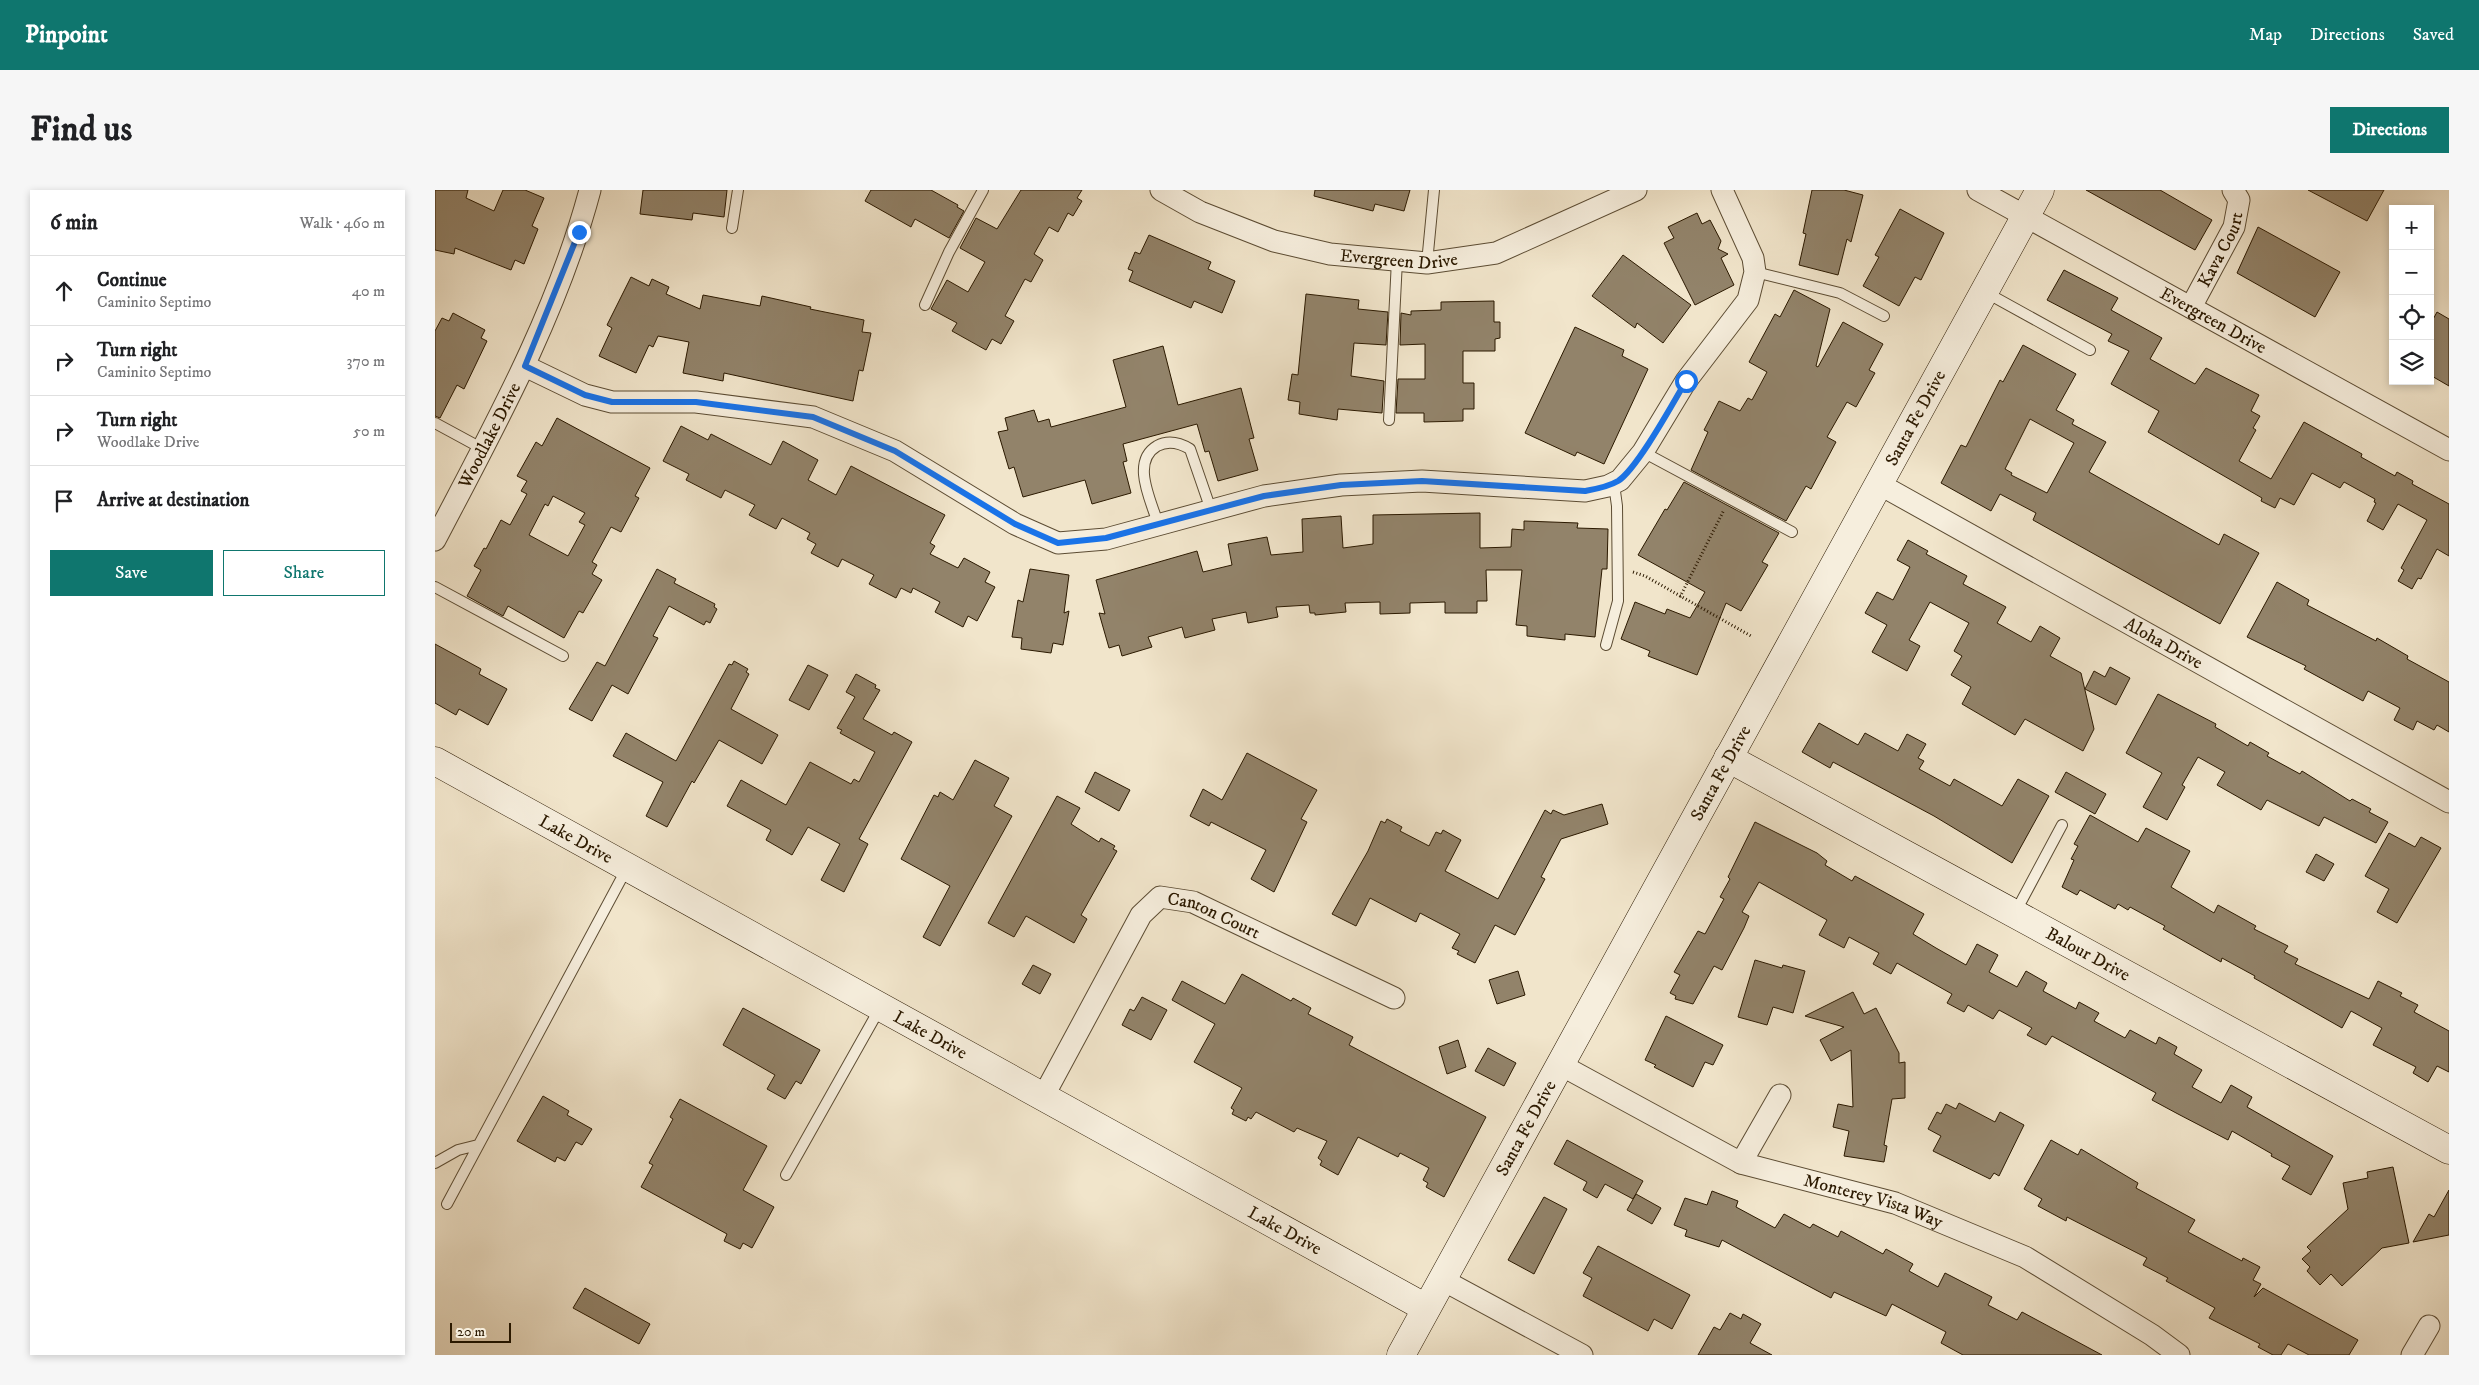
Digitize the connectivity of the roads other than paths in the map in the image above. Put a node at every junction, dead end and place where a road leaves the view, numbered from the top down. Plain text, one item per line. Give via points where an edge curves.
1 (590, 190) edge
2 (738, 190) edge
3 (983, 190) edge
4 (1161, 190) edge
5 (1434, 190) edge
6 (1636, 190) edge
7 (1722, 190) edge
8 (1978, 190) edge
9 (2040, 190) edge
10 (2233, 190) edge
11 (2026, 215) junction
12 (732, 228) dead end
13 (1397, 260) junction
14 (1427, 263) junction
15 (1755, 272) junction
16 (1984, 292) junction
17 (925, 305) dead end
18 (2191, 307) junction
19 (1884, 316) dead end
20 (2090, 350) dead end
21 (525, 366) junction
22 (1389, 420) dead end
23 (435, 423) edge
24 (483, 449) junction
25 (2449, 450) edge
26 (1643, 452) junction
27 (1614, 484) junction
28 (1879, 484) junction
29 (1211, 510) junction
30 (1158, 524) junction
31 (1792, 532) dead end
32 (435, 540) edge
33 (435, 587) edge
34 (1606, 645) dead end
35 (563, 656) dead end
36 (1728, 758) junction
37 (435, 761) edge
38 (2449, 802) edge
39 (2061, 825) dead end
40 (628, 867) junction
41 (2015, 914) junction
42 (1394, 998) dead end
43 (880, 1007) junction
44 (1559, 1064) junction
45 (1780, 1095) dead end
46 (1043, 1097) junction
47 (478, 1145) junction
48 (2449, 1150) edge
49 (435, 1163) edge
50 (1741, 1164) junction
51 (786, 1175) dead end
52 (447, 1204) dead end
53 (1441, 1279) junction
54 (1426, 1308) junction
55 (2429, 1326) dead end
56 (1401, 1355) edge
57 (1582, 1355) edge
58 (2179, 1355) edge
59 (2412, 1355) edge

1 - 21 street, Woodlake Drive via 579,232
2 - 12 lane
3 - 17 lane
4 - 13 street, Evergreen Drive via 1200,212 1274,241 1330,254
5 - 14 lane
6 - 14 street, Evergreen Drive via 1496,253
7 - 15 street via 1753,258
8 - 11 street, Evergreen Drive
9 - 11 main road, Santa Fe Drive
10 - 18 street, Kava Court via 2239,200 2234,227
11 - 16 main road, Santa Fe Drive
11 - 18 street, Evergreen Drive
13 - 14 street, Evergreen Drive
13 - 22 lane
15 - 19 lane via 1840,293
15 - 26 street via 1748,300 1686,381
16 - 20 lane
16 - 28 main road, Santa Fe Drive
18 - 25 street, Evergreen Drive
21 - 24 street, Woodlake Drive
21 - 30 street via 585,395 612,402 696,402 813,417 895,451 1015,524 1058,543 1106,538
23 - 24 lane
24 - 32 street, Woodlake Drive
26 - 27 street
26 - 31 lane
27 - 29 street via 1585,491 1422,481 1341,485 1264,496
27 - 34 lane via 1618,601
28 - 36 main road, Santa Fe Drive
28 - 38 street, Aloha Drive
29 - 30 street
29 - 30 lane via 1190,449 1175,443 1159,445 1145,457 1143,472
33 - 35 lane
36 - 41 main road, Balour Drive
36 - 44 main road, Santa Fe Drive
37 - 40 main road, Lake Drive
39 - 41 lane
40 - 43 main road, Lake Drive
40 - 47 lane
41 - 48 main road, Balour Drive
42 - 46 street, Canton Court via 1193,902 1159,897 1141,915
43 - 46 main road, Lake Drive
43 - 51 lane
44 - 50 street, Monterey Vista Way
44 - 53 main road, Santa Fe Drive
45 - 50 street
46 - 54 main road, Lake Drive
47 - 49 lane via 458,1150
47 - 52 lane
50 - 58 street, Monterey Vista Way via 1895,1203 2025,1257
53 - 54 main road, Santa Fe Drive
53 - 57 street
54 - 56 main road, Santa Fe Drive
55 - 59 street

